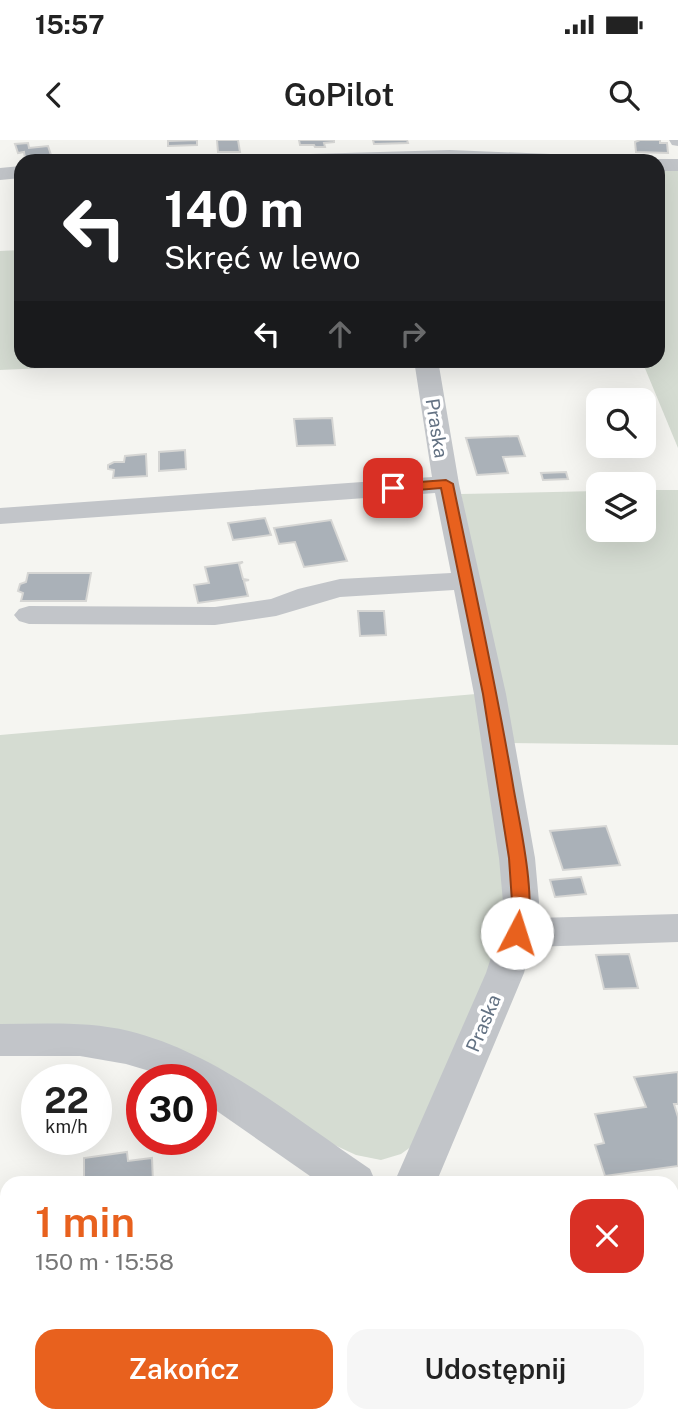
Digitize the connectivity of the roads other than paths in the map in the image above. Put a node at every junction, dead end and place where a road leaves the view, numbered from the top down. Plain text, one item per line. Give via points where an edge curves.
1 (449, 148) edge
2 (507, 154) edge
3 (427, 368) edge
4 (446, 484) junction
5 (0, 516) edge
6 (468, 581) junction
7 (29, 615) dead end
8 (678, 929) edge
9 (517, 933) junction
10 (0, 1040) edge
11 (345, 1176) edge
12 (418, 1176) edge

1 - 2 street
3 - 4 street, Praska
4 - 5 street
4 - 6 street, Praska
6 - 7 street via 340,588 276,607 215,616
6 - 9 street, Praska via 517,858
8 - 9 street
9 - 12 street, Praska via 505,973
10 - 11 street via 80,1040 164,1058 197,1075

